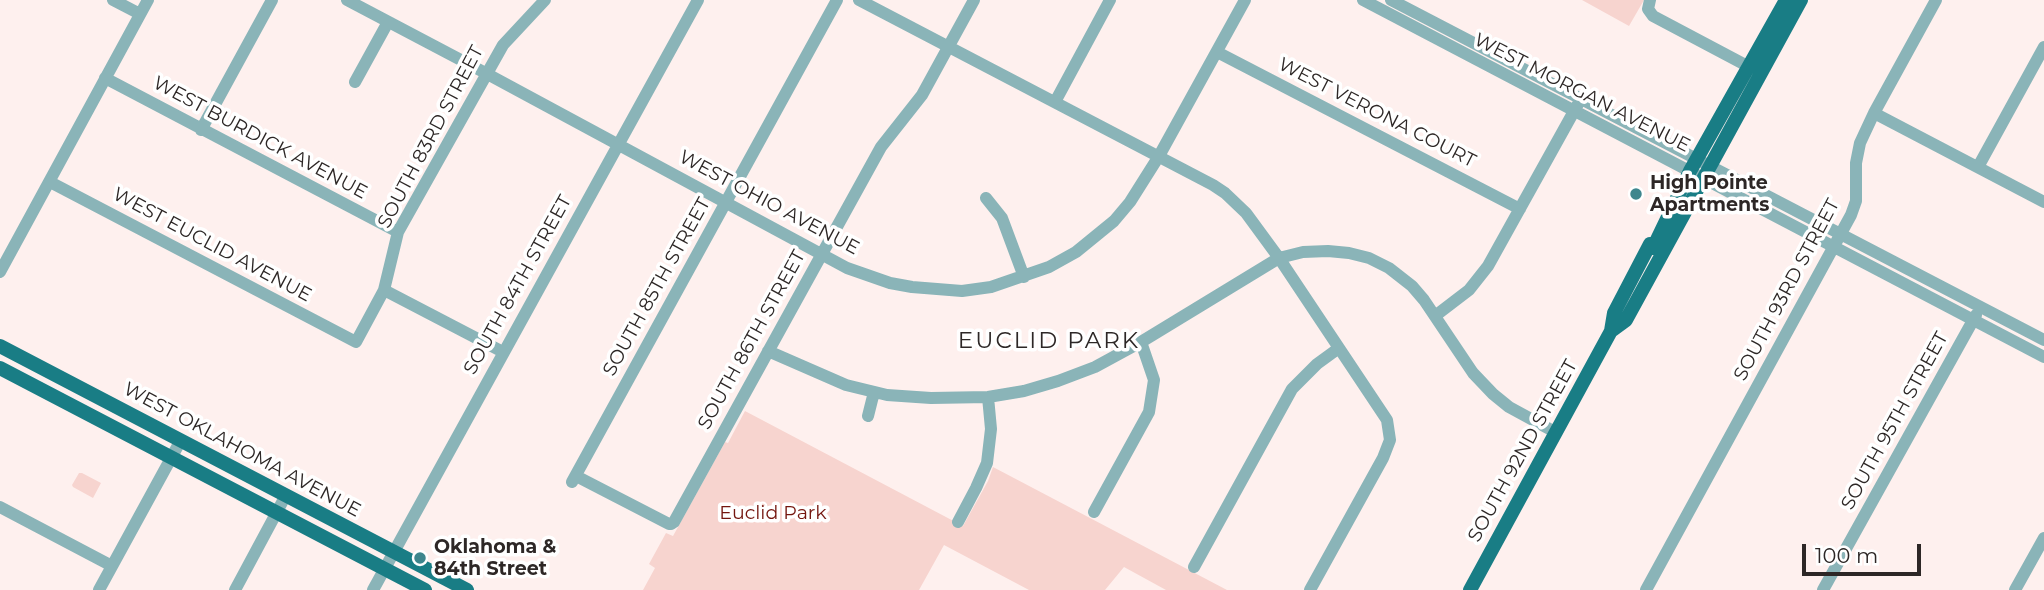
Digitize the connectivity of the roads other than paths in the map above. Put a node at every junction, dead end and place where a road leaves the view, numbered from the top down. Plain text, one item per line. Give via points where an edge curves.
1 (113, 0) edge
2 (148, 0) edge
3 (272, 0) edge
4 (346, 0) edge
5 (545, 0) edge
6 (698, 0) edge
7 (838, 0) edge
8 (859, 0) edge
9 (974, 0) edge
10 (1110, 0) edge
11 (1245, 0) edge
12 (1363, 0) edge
13 (1391, 0) edge
14 (1786, 0) edge
15 (1801, 0) edge
16 (1936, 0) edge
17 (1649, 5) edge
18 (140, 14) junction
19 (388, 23) junction
20 (1422, 24) junction
21 (949, 47) junction
22 (2044, 47) edge
23 (1217, 52) junction
24 (1748, 66) junction
25 (486, 74) junction
26 (1762, 74) junction
27 (105, 78) junction
28 (355, 82) dead end
29 (1580, 99) junction
30 (1055, 102) junction
31 (1574, 111) junction
32 (1874, 113) junction
33 (201, 130) junction
34 (1649, 142) junction
35 (619, 145) junction
36 (1159, 156) junction
37 (1693, 165) junction
38 (1978, 167) junction
39 (1707, 172) junction
40 (50, 182) junction
41 (986, 198) dead end
42 (1757, 198) junction
43 (725, 202) junction
44 (2044, 202) edge
45 (1520, 209) junction
46 (398, 232) junction
47 (1842, 234) junction
48 (1836, 247) junction
49 (821, 254) junction
50 (1279, 258) junction
51 (0, 272) edge
52 (1024, 277) junction
53 (384, 290) junction
54 (1980, 307) junction
55 (1435, 316) junction
56 (1972, 321) junction
57 (1611, 331) junction
58 (2044, 340) edge
59 (356, 342) joint
60 (1141, 342) junction
61 (0, 346) edge
62 (1339, 348) junction
63 (768, 351) junction
64 (503, 352) junction
65 (2044, 357) edge
66 (0, 368) edge
67 (873, 392) junction
68 (988, 397) junction
69 (869, 416) dead end
70 (1555, 432) junction
71 (181, 440) junction
72 (171, 457) junction
73 (286, 495) junction
74 (0, 507) edge
75 (1094, 512) dead end
76 (277, 513) junction
77 (674, 522) joint
78 (958, 522) dead end
79 (2044, 538) edge
80 (394, 552) junction
81 (112, 566) junction
82 (1194, 567) dead end
83 (385, 569) junction
84 (99, 590) edge
85 (234, 590) edge
86 (373, 590) edge
87 (425, 590) edge
88 (467, 590) edge
89 (1310, 590) edge
90 (1470, 590) edge
91 (1646, 590) edge
92 (1824, 590) edge
93 (2015, 590) edge

1 - 18 street
2 - 18 street
3 - 33 street
4 - 19 street, WEST OHIO AVENUE
5 - 25 street, SOUTH 83RD STREET via 503,45
6 - 35 street, SOUTH 84TH STREET
7 - 43 street, SOUTH 85TH STREET
8 - 21 street
9 - 21 street, SOUTH 86TH STREET
10 - 30 street
11 - 23 street, WEST OHIO AVENUE
12 - 20 street, WEST MORGAN AVENUE
13 - 20 street, WEST MORGAN AVENUE
14 - 24 main road, SOUTH 92ND STREET
15 - 26 main road, SOUTH 92ND STREET
16 - 32 street, SOUTH 93RD STREET
17 - 24 street via 1653,16
18 - 27 street
19 - 25 street, WEST OHIO AVENUE
19 - 28 street
20 - 29 street, WEST MORGAN AVENUE
20 - 31 street, WEST MORGAN AVENUE
21 - 30 street
21 - 49 street, SOUTH 86TH STREET via 922,94 881,147
22 - 38 street
23 - 36 street, WEST OHIO AVENUE
23 - 45 street, WEST VERONA COURT
24 - 26 street
24 - 37 main road, SOUTH 92ND STREET
25 - 35 street, WEST OHIO AVENUE
25 - 46 street, SOUTH 83RD STREET
26 - 39 main road, SOUTH 92ND STREET
27 - 33 street, WEST BURDICK AVENUE
27 - 40 street
29 - 31 street
29 - 34 street, WEST MORGAN AVENUE
30 - 36 street
31 - 34 street, WEST MORGAN AVENUE
31 - 45 street
32 - 38 street
32 - 47 street, SOUTH 93RD STREET via 1860,143 1856,201
33 - 46 street, WEST BURDICK AVENUE
34 - 37 street, WEST MORGAN AVENUE
35 - 43 street, WEST OHIO AVENUE
35 - 64 street, SOUTH 84TH STREET
36 - 50 street via 1225,193 1247,213
36 - 52 street, WEST OHIO AVENUE via 1114,221 1076,251
37 - 39 street, WEST MORGAN AVENUE
37 - 57 main road, SOUTH 92ND STREET via 1653,248 1650,244 1614,313
38 - 44 street
39 - 42 street, WEST MORGAN AVENUE
39 - 57 main road, SOUTH 92ND STREET via 1626,320
40 - 51 street
40 - 59 street, WEST EUCLID AVENUE
41 - 52 street via 1002,218
42 - 47 street, WEST MORGAN AVENUE
42 - 48 street, WEST MORGAN AVENUE
43 - 49 street, WEST OHIO AVENUE
43 - 77 street, SOUTH 85TH STREET via 574,479 669,524
45 - 55 street via 1469,290
46 - 53 street, SOUTH 83RD STREET
47 - 48 street, SOUTH 93RD STREET
47 - 54 street, WEST MORGAN AVENUE
48 - 56 street, WEST MORGAN AVENUE
48 - 91 street, SOUTH 93RD STREET
49 - 52 street, WEST OHIO AVENUE via 868,278 912,287 962,291
49 - 63 street, SOUTH 86TH STREET
50 - 55 street via 1328,251 1369,258 1412,286
50 - 60 street
50 - 62 street
53 - 59 street, SOUTH 83RD STREET
53 - 64 street
54 - 56 street, SOUTH 95TH STREET
54 - 58 street, WEST MORGAN AVENUE
55 - 70 street via 1473,373 1493,394
56 - 65 street, WEST MORGAN AVENUE
56 - 92 street, SOUTH 95TH STREET
57 - 70 main road, SOUTH 92ND STREET
60 - 68 street via 1058,381
60 - 75 street via 1154,380 1149,412
61 - 71 main road, WEST OKLAHOMA AVENUE
62 - 82 street via 1293,390
62 - 89 street via 1387,420 1390,440
63 - 67 street via 821,376
63 - 77 street, SOUTH 86TH STREET
64 - 80 street, SOUTH 84TH STREET
66 - 72 main road, WEST OKLAHOMA AVENUE
67 - 68 street
67 - 69 street
68 - 78 street via 987,463
70 - 90 main road, SOUTH 92ND STREET
71 - 72 street
71 - 73 main road, WEST OKLAHOMA AVENUE
72 - 76 main road, WEST OKLAHOMA AVENUE
72 - 81 street
73 - 76 street
73 - 80 main road, WEST OKLAHOMA AVENUE
74 - 81 street
76 - 83 main road, WEST OKLAHOMA AVENUE
76 - 85 street
79 - 93 street
80 - 83 street, SOUTH 84TH STREET
80 - 88 main road, WEST OKLAHOMA AVENUE
81 - 84 street
83 - 86 street, SOUTH 84TH STREET
83 - 87 main road, WEST OKLAHOMA AVENUE

